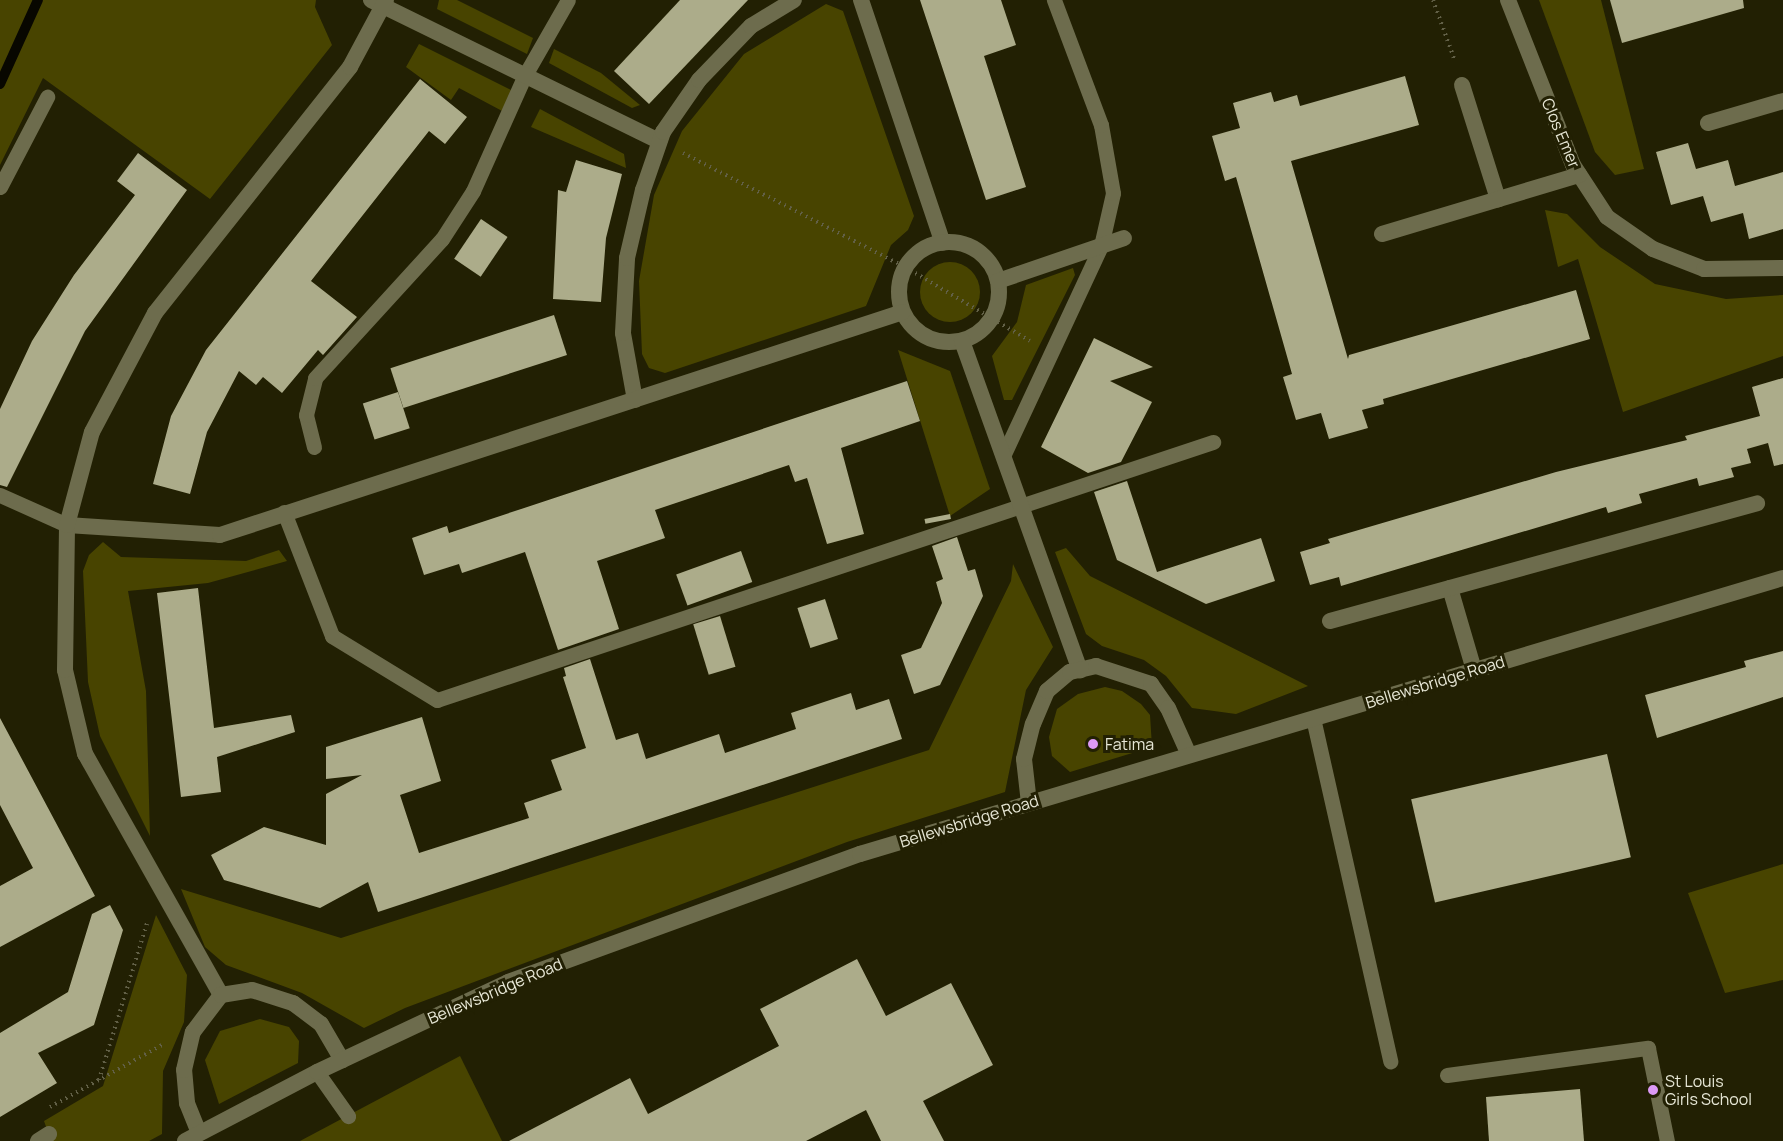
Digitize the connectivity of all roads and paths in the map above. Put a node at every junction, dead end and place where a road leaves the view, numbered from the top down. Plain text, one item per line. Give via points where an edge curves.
1 (568, 0) edge
2 (794, 0) edge
3 (861, 0) edge
4 (1054, 0) edge
5 (1433, 0) edge
6 (1508, 0) edge
7 (380, 2) edge
8 (525, 75) junction
9 (1462, 85) joint
10 (46, 97) dead end
11 (1783, 101) edge
12 (1708, 123) dead end
13 (659, 141) junction
14 (1579, 175) junction
15 (0, 187) edge
16 (1498, 200) junction
17 (1382, 234) dead end
18 (1124, 238) dead end
19 (943, 243) junction
20 (1101, 246) junction
21 (905, 267) junction
22 (1783, 267) edge
23 (998, 281) junction
24 (903, 312) junction
25 (992, 318) junction
26 (962, 341) junction
27 (1052, 353) junction
28 (635, 400) junction
29 (1213, 442) dead end
30 (314, 447) dead end
31 (1003, 456) junction
32 (0, 495) edge
33 (1757, 503) dead end
34 (1021, 506) junction
35 (284, 512) junction
36 (67, 525) junction
37 (1783, 578) edge
38 (1450, 588) junction
39 (1330, 621) dead end
40 (1080, 670) junction
41 (1474, 670) junction
42 (1313, 718) junction
43 (1189, 756) junction
44 (1029, 803) junction
45 (159, 884) junction
46 (221, 995) junction
47 (193, 1032) junction
48 (342, 1060) junction
49 (1390, 1061) dead end
50 (317, 1072) junction
51 (1447, 1075) dead end
52 (99, 1080) junction
53 (348, 1116) dead end
54 (192, 1137) edge
55 (43, 1138) edge
56 (1667, 1141) edge

1 - 8 lane
2 - 13 street via 751,26 699,80
3 - 19 street
4 - 20 lane via 1101,125 1113,193
5 - 9 path
6 - 14 street, Clos Emer
7 - 8 street
7 - 36 street via 350,67 155,313 92,432
8 - 13 street
8 - 30 lane via 473,191 442,238 315,378 306,415
9 - 16 street
10 - 15 lane
11 - 12 street
13 - 21 path
13 - 28 street via 642,190 627,258 623,333
14 - 16 street
14 - 22 street, Clos Emer via 1607,217 1653,249 1704,269
16 - 17 street
18 - 20 street
19 - 21 street via 921,250
19 - 23 street via 961,244 978,251 991,264
20 - 23 street
20 - 27 lane
21 - 24 street via 898,289
21 - 25 path
23 - 25 street via 999,300
24 - 26 street via 912,327 927,337 944,342
24 - 28 street
25 - 26 street via 979,332
25 - 27 path
26 - 31 street
27 - 31 lane
28 - 35 street
29 - 34 lane
31 - 34 street
32 - 36 lane
33 - 38 street
34 - 35 lane via 437,700 332,636
34 - 40 street
35 - 36 street via 220,535
36 - 45 street via 65,670 85,754
37 - 41 street, Bellewsbridge Road
38 - 39 street
38 - 41 street
40 - 43 street via 1096,666 1151,684 1168,708
40 - 44 street via 1070,672 1047,691 1033,724 1024,759
41 - 42 street, Bellewsbridge Road
42 - 43 street, Bellewsbridge Road
42 - 49 lane
43 - 44 street, Bellewsbridge Road
44 - 48 street, Bellewsbridge Road via 860,854 508,982
45 - 46 street
45 - 52 path
46 - 47 street
46 - 48 street via 252,990 293,1003 321,1024
47 - 52 path
47 - 54 street via 184,1070
48 - 50 street, Bellewsbridge Road
50 - 53 lane
50 - 54 street, Bellewsbridge Road
51 - 56 lane via 1648,1048
52 - 55 path via 43,1111

